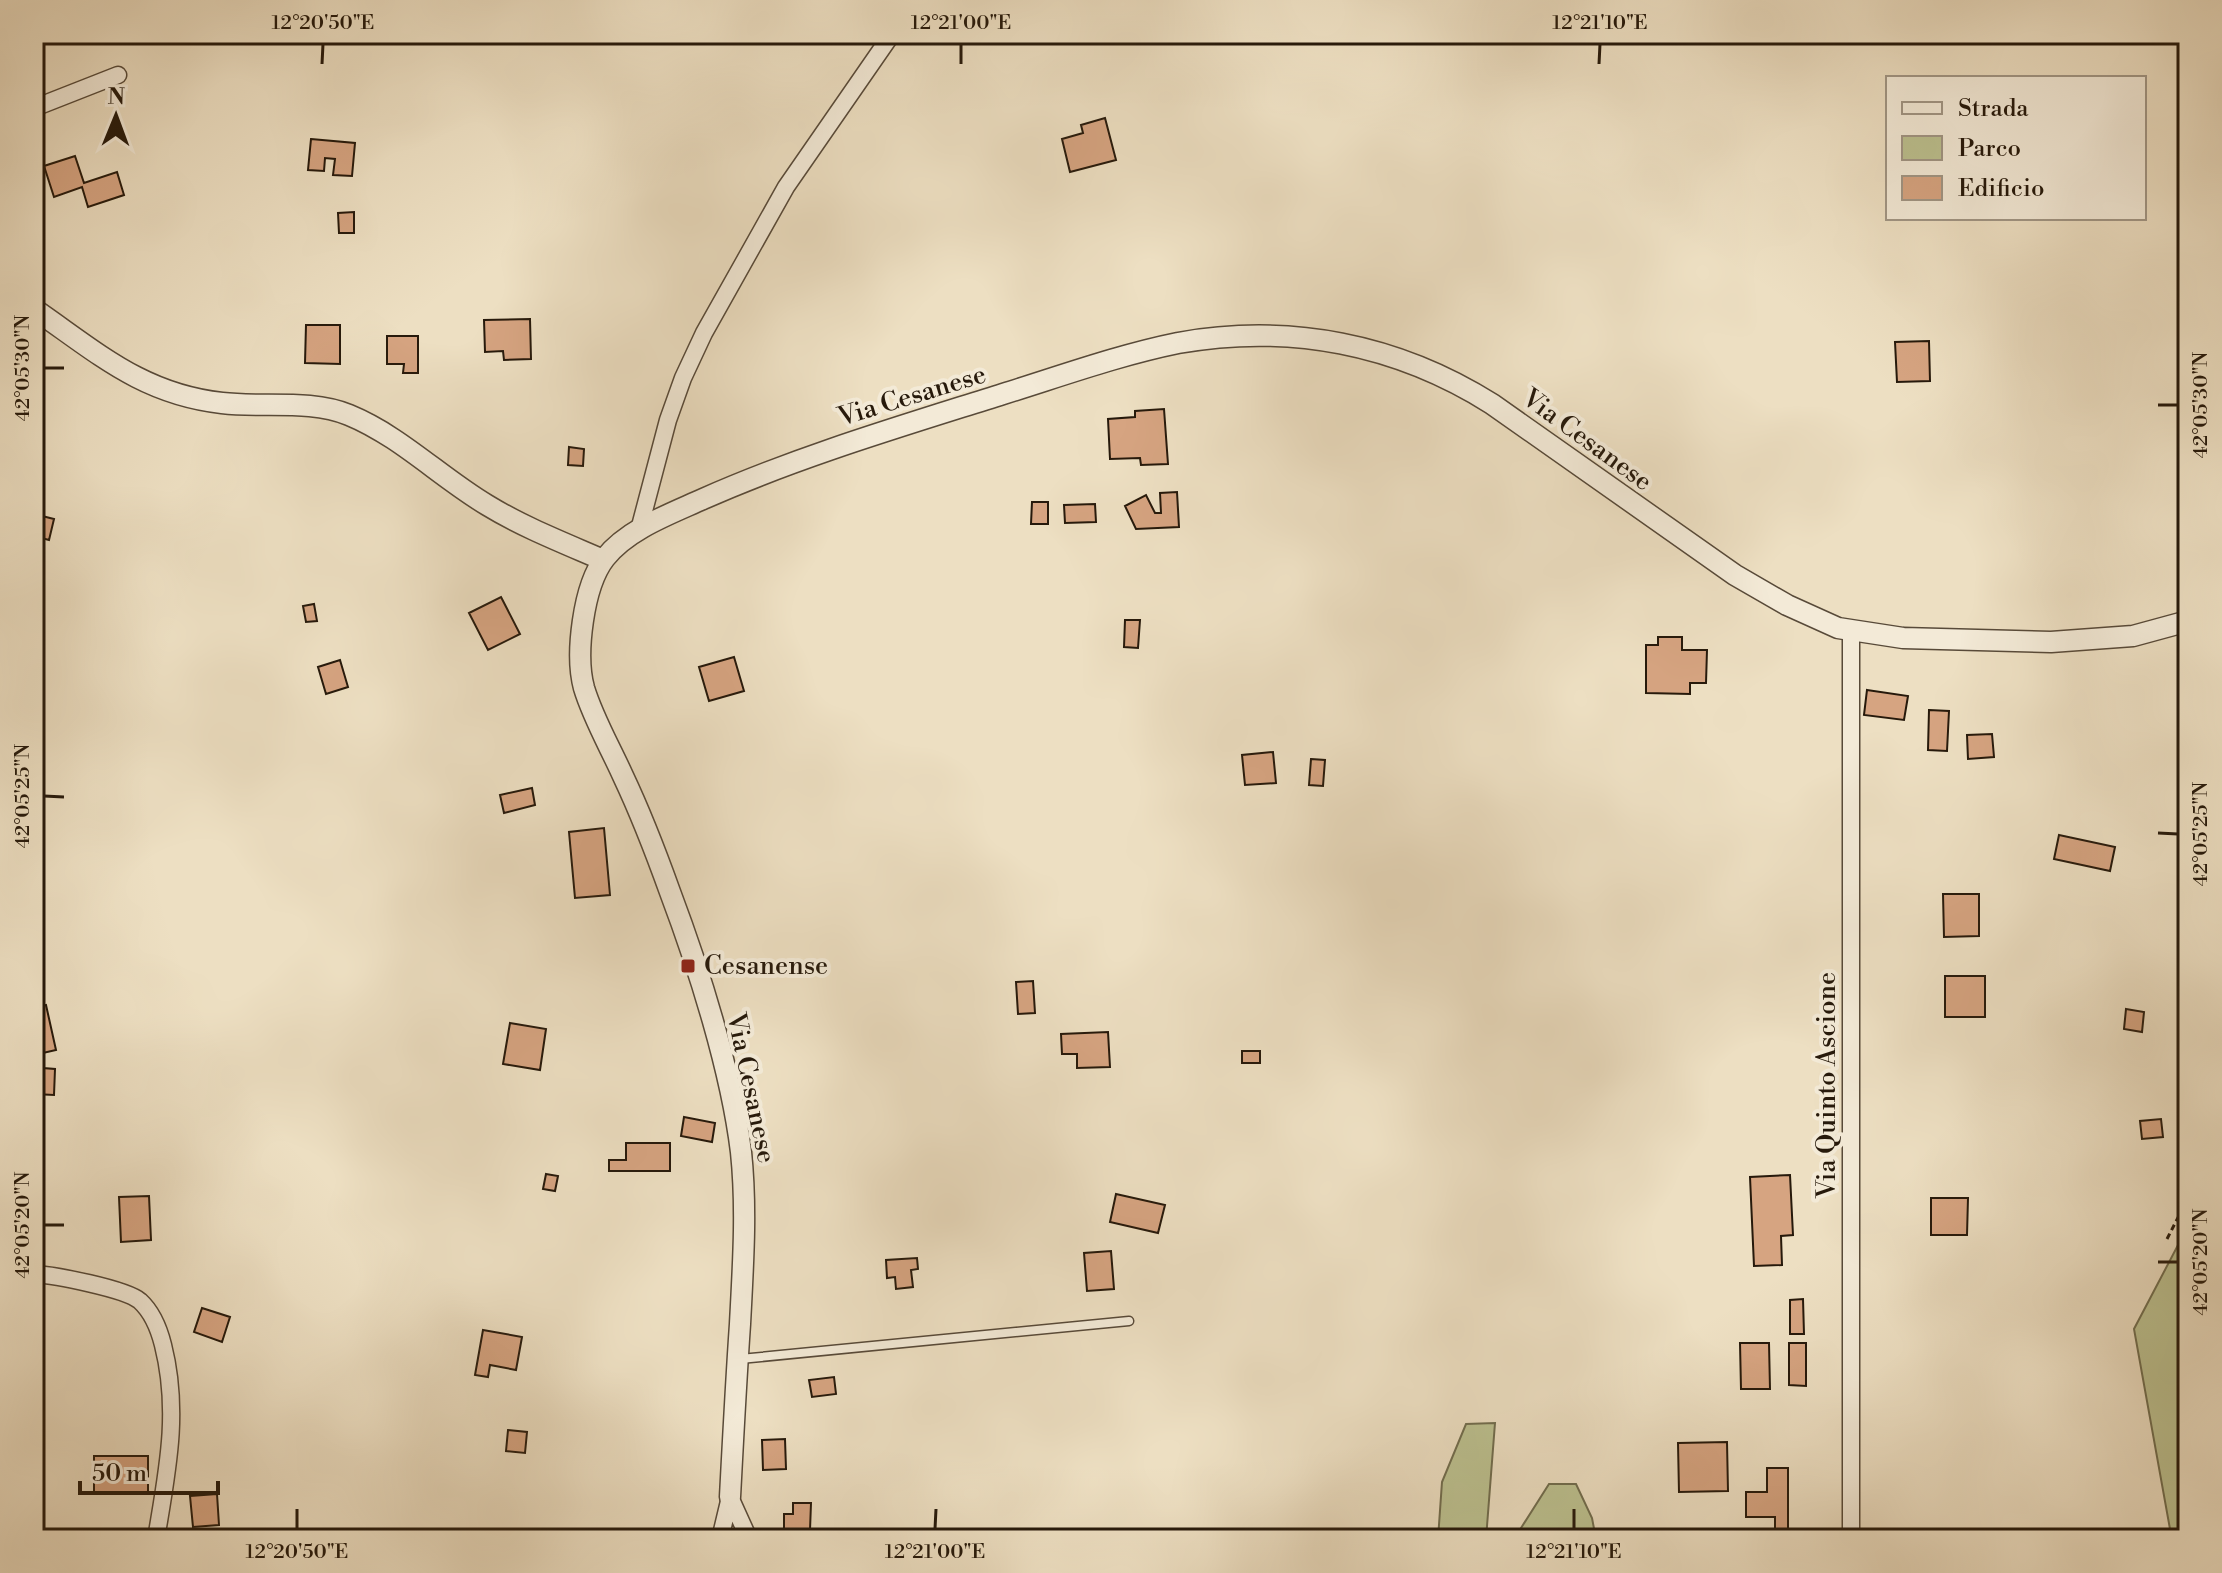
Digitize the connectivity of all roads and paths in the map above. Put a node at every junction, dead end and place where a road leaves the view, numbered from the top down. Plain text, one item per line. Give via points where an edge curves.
1 (892, 34) edge
2 (118, 75) dead end
3 (34, 108) edge
4 (34, 309) edge
5 (639, 530) junction
6 (603, 560) junction
7 (2188, 621) edge
8 (1851, 631) junction
9 (2188, 1198) edge
10 (2167, 1239) dead end
11 (34, 1274) edge
12 (1129, 1321) dead end
13 (738, 1360) junction
14 (730, 1497) junction
15 (156, 1539) edge
16 (720, 1539) edge
17 (749, 1539) edge
18 (1851, 1539) edge

1 - 5 street via 786,187 704,333 668,420
2 - 3 street
4 - 6 street via 126,372 167,392 221,403 322,408 352,416 486,505
5 - 6 street, Via Cesanese
5 - 8 street, Via Cesanese via 735,485 848,442 1103,363 1205,339 1313,338 1372,349 1462,385 1735,575 1807,615
6 - 13 street, Via Cesanese via 582,629 583,685 673,900 733,1106 745,1231
7 - 8 street, Via Cesanese via 2156,631 2080,641 1959,641
8 - 18 street, Via Quinto Ascione
9 - 10 path
11 - 15 street via 74,1278 139,1300 158,1326 171,1377 172,1441
12 - 13 lane
13 - 14 street, Via Cesanese
14 - 16 street
14 - 17 street, Via Cesanese

